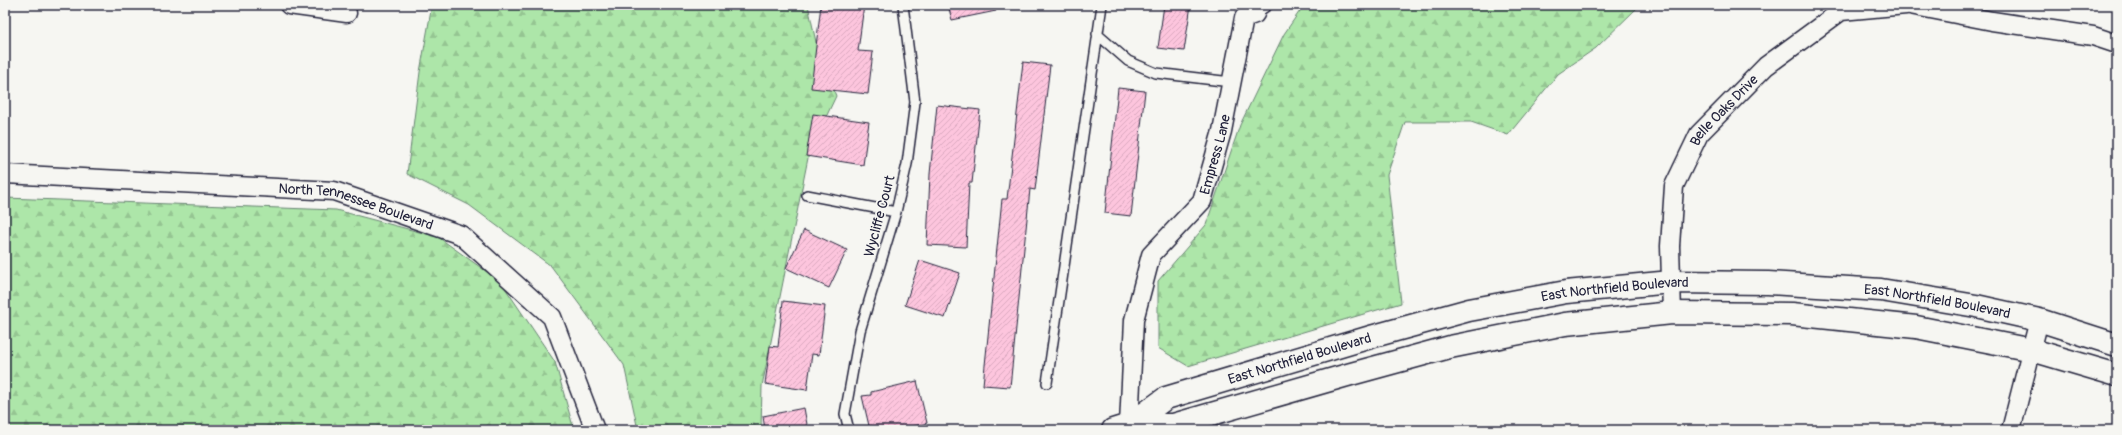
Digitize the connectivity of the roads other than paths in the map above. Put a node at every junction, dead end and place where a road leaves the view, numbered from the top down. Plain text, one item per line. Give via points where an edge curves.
1 (289, 5) edge
2 (903, 5) edge
3 (1102, 5) edge
4 (1906, 5) edge
5 (1910, 5) edge
6 (1261, 9) edge
7 (346, 13) dead end
8 (1993, 13) edge
9 (1097, 34) junction
10 (2117, 44) edge
11 (1231, 82) junction
12 (5, 174) edge
13 (807, 194) dead end
14 (896, 212) junction
15 (1671, 282) junction
16 (1672, 314) junction
17 (2039, 320) junction
18 (2117, 345) edge
19 (2032, 350) junction
20 (2117, 375) edge
21 (1047, 383) dead end
22 (1121, 428) edge
23 (595, 430) edge
24 (849, 430) edge
25 (2011, 430) edge

1 - 7 street
2 - 14 lane, Wycliffe Court via 915,102 907,164
3 - 9 lane
4 - 15 street, Belle Oaks Drive via 1841,11 1766,66 1699,134 1674,186 1670,246
5 - 8 street
6 - 11 street, Empress Lane via 1244,18
8 - 10 street via 2094,36
9 - 11 lane via 1128,61 1156,73
9 - 21 lane
11 - 22 street, Empress Lane via 1222,131 1202,201 1151,255 1134,320
12 - 23 street, North Tennessee Boulevard via 334,191 461,235 552,317
13 - 14 lane
14 - 24 lane, Wycliffe Court via 860,331 844,414
15 - 16 street, Belle Oaks Drive
15 - 17 main road, East Northfield Boulevard via 1768,283 1881,290 1967,304
15 - 22 main road, East Northfield Boulevard via 1566,292 1462,312 1166,398
16 - 19 main road, East Northfield Boulevard via 1792,314 1916,327
16 - 22 main road, East Northfield Boulevard via 1565,324 1458,346 1173,425
17 - 18 main road, East Northfield Boulevard
17 - 19 street
19 - 20 main road, East Northfield Boulevard
19 - 25 street

